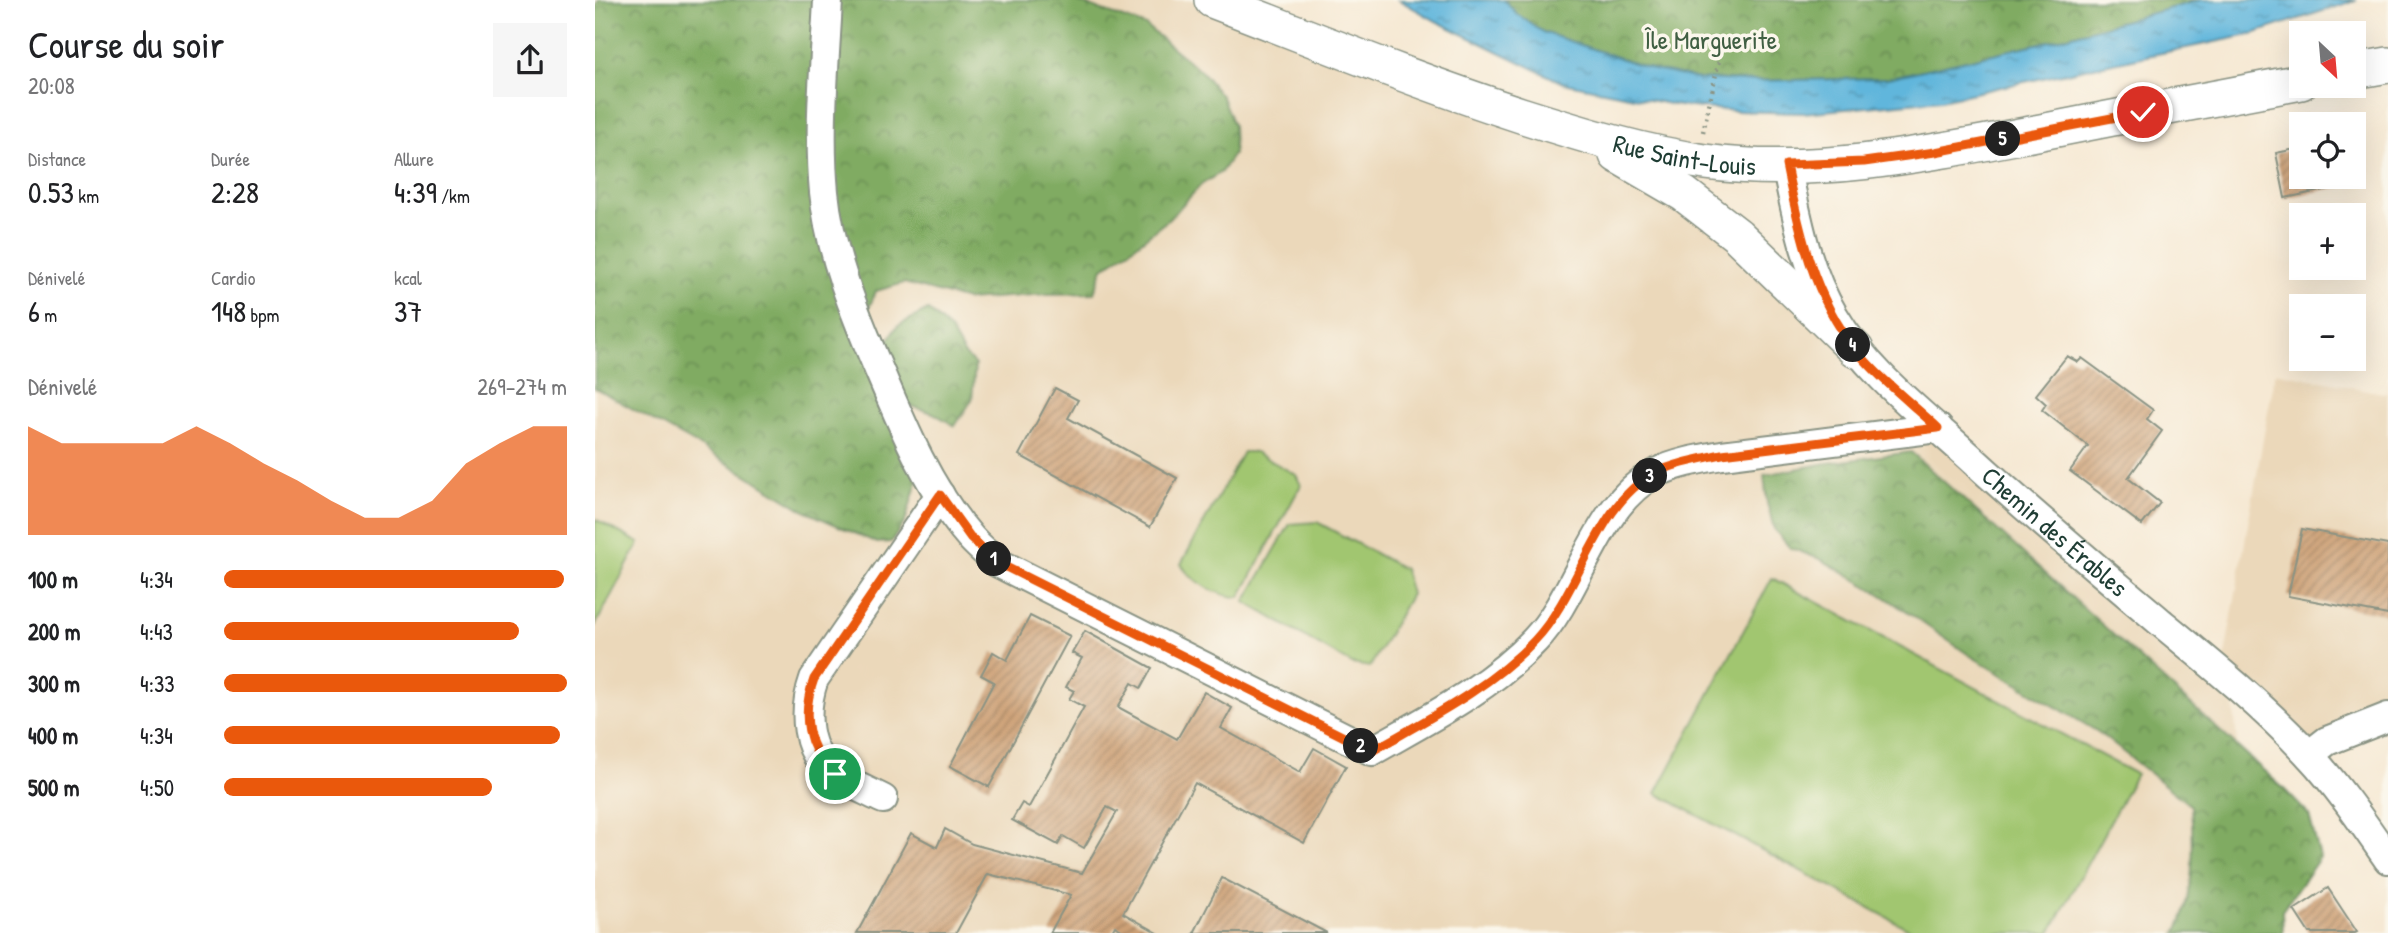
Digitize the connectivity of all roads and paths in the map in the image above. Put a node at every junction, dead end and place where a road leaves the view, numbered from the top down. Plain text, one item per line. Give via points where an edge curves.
1 (828, 0) edge
2 (1212, 0) edge
3 (1720, 56) dead end
4 (2388, 65) edge
5 (2366, 70) edge
6 (2289, 84) edge
7 (1708, 109) dead end
8 (1580, 134) junction
9 (1786, 165) junction
10 (1856, 350) junction
11 (1938, 428) junction
12 (940, 495) junction
13 (2388, 716) edge
14 (2309, 755) junction
15 (883, 799) dead end
16 (2388, 859) edge

1 - 12 street via 821,145 833,243 894,406
2 - 8 main road, Rue Saint-Louis via 1472,99
3 - 7 path
4 - 5 main road
6 - 9 main road, Rue Saint-Louis via 1935,152 1864,162
8 - 9 main road, Rue Saint-Louis via 1706,162
8 - 10 main road via 1683,194 1737,235
9 - 10 street, Chemin des Érables via 1808,262
10 - 11 street, Chemin des Érables
11 - 12 street via 1722,454 1656,473 1639,484 1604,525 1569,594 1536,640 1487,682 1372,751 998,563 971,538
11 - 14 street, Chemin des Érables via 2232,681
12 - 15 street via 814,679 808,695 806,715 820,761
13 - 14 street via 2327,741
14 - 16 street, Chemin des Érables

